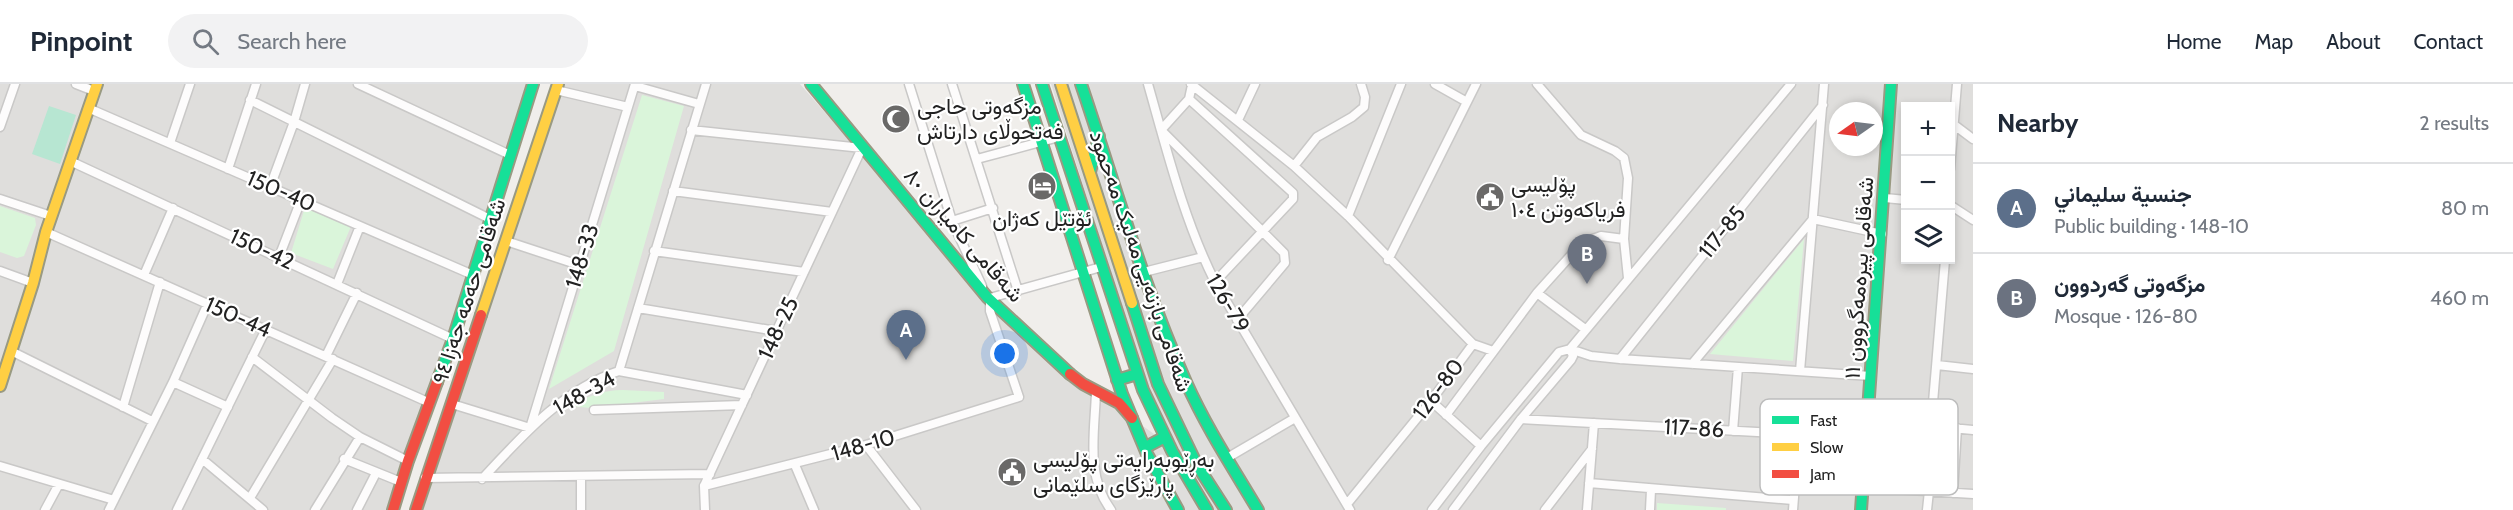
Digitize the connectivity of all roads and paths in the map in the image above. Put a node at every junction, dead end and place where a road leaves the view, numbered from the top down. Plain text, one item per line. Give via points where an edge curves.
1 (15, 84) edge
2 (76, 84) edge
3 (190, 84) edge
4 (256, 84) edge
5 (305, 84) edge
6 (358, 84) edge
7 (532, 84) edge
8 (706, 84) edge
9 (811, 84) edge
10 (909, 84) edge
11 (952, 84) edge
12 (1023, 84) edge
13 (1042, 84) edge
14 (1061, 84) edge
15 (1081, 84) edge
16 (1148, 84) edge
17 (1255, 84) edge
18 (1361, 84) edge
19 (1401, 84) edge
20 (1436, 84) edge
21 (1476, 84) edge
22 (1537, 84) edge
23 (1791, 84) edge
24 (1824, 84) edge
25 (1891, 84) edge
26 (1957, 84) edge
27 (635, 85) edge
28 (1192, 85) edge
29 (95, 87) edge
30 (557, 87) edge
31 (1189, 99) junction
32 (250, 100) junction
33 (1467, 102) junction
34 (699, 104) junction
35 (1955, 104) edge
36 (1823, 105) junction
37 (628, 107) junction
38 (88, 108) junction
39 (1238, 120) junction
40 (294, 122) junction
41 (1955, 126) edge
42 (0, 127) edge
43 (692, 130) junction
44 (1161, 130) junction
45 (1099, 136) junction
46 (1059, 137) junction
47 (1973, 139) edge
48 (1041, 142) junction
49 (170, 143) junction
50 (862, 148) junction
51 (510, 155) junction
52 (977, 159) junction
53 (70, 161) junction
54 (1294, 166) junction
55 (228, 168) junction
56 (1090, 172) junction
57 (270, 187) junction
58 (673, 191) junction
59 (1885, 198) junction
60 (0, 199) edge
61 (302, 200) junction
62 (1901, 200) edge
63 (173, 208) junction
64 (993, 208) junction
65 (1955, 208) edge
66 (832, 212) junction
67 (51, 216) junction
68 (1348, 216) junction
69 (490, 219) junction
70 (1813, 219) junction
71 (1973, 220) edge
72 (952, 221) junction
73 (360, 226) junction
74 (46, 232) junction
75 (1263, 234) junction
76 (1882, 234) junction
77 (1624, 239) junction
78 (506, 241) junction
79 (654, 251) junction
80 (279, 257) junction
81 (1203, 257) junction
82 (1388, 260) junction
83 (1945, 264) edge
84 (579, 265) junction
85 (1101, 267) junction
86 (0, 271) edge
87 (1082, 272) junction
88 (1144, 272) junction
89 (804, 273) junction
90 (144, 275) junction
91 (473, 275) junction
92 (1628, 278) junction
93 (160, 282) junction
94 (1215, 282) junction
95 (33, 283) junction
96 (337, 284) junction
97 (1018, 291) junction
98 (1537, 293) junction
99 (357, 294) junction
100 (988, 298) junction
101 (208, 303) junction
102 (638, 308) junction
103 (1237, 320) junction
104 (266, 329) junction
105 (1585, 329) junction
106 (776, 331) junction
107 (453, 339) junction
108 (1473, 344) junction
109 (1570, 349) junction
110 (11, 351) junction
111 (1493, 351) junction
112 (252, 357) junction
113 (330, 357) junction
114 (1620, 359) junction
115 (1150, 360) junction
116 (1692, 364) junction
117 (1937, 365) junction
118 (1738, 367) junction
119 (1973, 369) edge
120 (1136, 370) junction
121 (619, 371) junction
122 (1800, 371) junction
123 (1871, 376) junction
124 (1117, 380) junction
125 (173, 382) junction
126 (1158, 384) junction
127 (0, 386) edge
128 (1143, 390) junction
129 (1096, 391) junction
130 (747, 395) junction
131 (1869, 399) edge
132 (1934, 399) edge
133 (309, 401) junction
134 (1431, 401) junction
135 (430, 403) junction
136 (452, 404) junction
137 (742, 405) junction
138 (123, 407) junction
139 (228, 407) junction
140 (594, 410) dead end
141 (1446, 415) junction
142 (1132, 418) junction
143 (1295, 418) junction
144 (1521, 419) junction
145 (152, 421) junction
146 (1594, 423) junction
147 (530, 428) junction
148 (1958, 428) edge
149 (1733, 430) junction
150 (1973, 430) edge
151 (1760, 432) edge
152 (360, 437) junction
153 (1165, 437) junction
154 (866, 446) junction
155 (1481, 446) junction
156 (1146, 447) junction
157 (1592, 449) junction
158 (202, 459) junction
159 (344, 459) junction
160 (1227, 459) junction
161 (408, 461) junction
162 (795, 465) junction
163 (0, 466) edge
164 (376, 473) junction
165 (710, 474) junction
166 (581, 477) junction
167 (425, 478) junction
168 (482, 479) junction
169 (401, 482) junction
170 (1589, 483) junction
171 (59, 484) junction
172 (704, 486) junction
173 (1651, 490) junction
174 (1958, 493) edge
175 (1973, 494) edge
176 (1862, 495) edge
177 (1929, 495) edge
178 (250, 498) junction
179 (114, 500) junction
180 (1793, 505) edge
181 (1348, 507) edge
182 (45, 510) edge
183 (109, 510) edge
184 (177, 510) edge
185 (263, 510) edge
186 (315, 510) edge
187 (357, 510) edge
188 (393, 510) edge
189 (416, 510) edge
190 (581, 510) edge
191 (705, 510) edge
192 (814, 510) edge
193 (916, 510) edge
194 (1111, 510) edge
195 (1178, 510) edge
196 (1207, 510) edge
197 (1226, 510) edge
198 (1258, 510) edge
199 (1432, 510) edge
200 (1453, 510) edge
201 (1545, 510) edge
202 (1587, 510) edge
203 (1650, 510) edge
204 (1861, 510) edge
205 (1927, 510) edge

1 - 42 street
2 - 29 street
3 - 49 street
4 - 32 street
5 - 40 street
6 - 51 street
7 - 51 main road, شەقامی حەمە جەزا ٩٤
8 - 34 street
9 - 50 main road, شەقامی کامیاران ٨٠
10 - 72 street
11 - 52 street
12 - 48 main road
13 - 46 main road, شەقامی بازنەیی مەلیک مەحمود
14 - 56 main road, شەقامی بازنەیی مەلیک مەحمود
15 - 45 main road
16 - 44 street, 126-79
17 - 39 street
18 - 54 street via 1364,106 1317,137
19 - 68 street
20 - 33 street
21 - 33 street
22 - 77 street via 1581,135 1623,158 1628,178
23 - 92 street
24 - 36 street
25 - 59 main road, شەقامی پیرەمەگروون ١١
26 - 35 street
27 - 34 street
27 - 37 street, 148-33
28 - 31 street
28 - 39 street
29 - 38 main road
30 - 37 street
30 - 78 main road, شەقامی حەمە جەزا ٩٤
31 - 44 street
31 - 75 street via 1290,189 1293,200
32 - 40 street
32 - 55 street
33 - 82 street
34 - 43 street
36 - 70 street
36 - 114 street, 117-85
37 - 84 street, 148-33
38 - 49 street, 150-40
38 - 53 main road
39 - 54 street
40 - 57 street
40 - 69 street
41 - 47 street
43 - 50 street
43 - 58 street
44 - 75 street
44 - 81 street, 126-79
45 - 56 main road
45 - 88 main road
46 - 48 street
46 - 85 main road, شەقامی بازنەیی مەلیک مەحمود
48 - 52 street
48 - 87 main road
49 - 55 street, 150-40
50 - 66 street, 148-25
50 - 100 main road, شەقامی کامیاران ٨٠
51 - 69 main road, شەقامی حەمە جەزا ٩٤
52 - 64 street
53 - 63 street, 150-42
53 - 67 main road
54 - 68 street
55 - 57 street, 150-40
56 - 115 main road, شەقامی بازنەیی مەلیک مەحمود
57 - 61 street, 150-40
58 - 66 street
58 - 79 street
59 - 62 street
59 - 76 main road, شەقامی پیرەمەگروون ١١
60 - 67 street
61 - 73 street, 150-40
61 - 80 street
63 - 80 street, 150-42
63 - 90 street
64 - 72 street
64 - 97 street
65 - 71 street
66 - 89 street, 148-25
67 - 74 main road
68 - 82 street
69 - 91 main road, شەقامی حەمە جەزا ٩٤
70 - 76 street
70 - 116 street
70 - 122 street
72 - 100 street
73 - 91 street, 150-40
73 - 96 street
74 - 90 street, 150-44
74 - 95 main road
75 - 94 street
75 - 103 street via 1284,253 1285,263
76 - 123 main road, شەقامی پیرەمەگروون ١١
77 - 92 street
77 - 98 street, 126-80 via 1601,236 1582,243
78 - 84 street
78 - 136 main road, شەقامی حەمە جەزا ٩٤
79 - 89 street
79 - 102 street
80 - 96 street, 150-42
81 - 88 street
81 - 94 street, 126-79
82 - 108 street
83 - 117 street
84 - 147 street, 148-33
85 - 87 street
85 - 120 main road, شەقامی بازنەیی مەلیک مەحمود
86 - 95 street
87 - 97 street
87 - 124 main road
88 - 160 main road via 1179,366
89 - 106 street, 148-25
90 - 93 street, 150-44
91 - 107 main road, شەقامی حەمە جەزا ٩٤
92 - 105 street
93 - 101 street, 150-44
93 - 138 street
94 - 103 street, 126-79
95 - 110 main road
96 - 99 street, 150-42
97 - 100 street
98 - 105 street
98 - 111 street, 126-80
99 - 107 street, 150-42
99 - 113 street
100 - 129 main road, شەقامی کامیاران ٨٠ via 1062,368
100 - 154 street, 148-10 via 1019,397
101 - 104 street, 150-44
101 - 125 street
102 - 106 street
102 - 121 street
103 - 143 street, 126-79
104 - 112 street
104 - 113 street, 150-44
105 - 109 street
106 - 130 street, 148-25
107 - 135 main road, شەقامی حەمە جەزا ٩٤
108 - 111 street, 126-80
108 - 134 street, 126-80
109 - 114 street
109 - 144 street via 1572,360
109 - 155 street via 1559,352
110 - 127 main road
110 - 138 street
111 - 141 street
112 - 133 street
112 - 139 street
113 - 133 street
113 - 135 street, 150-44
114 - 116 street
115 - 120 main road
115 - 126 main road, شەقامی بازنەیی مەلیک مەحمود
116 - 118 street
117 - 119 street
117 - 132 street
118 - 122 street
118 - 149 street
120 - 124 main road
120 - 128 main road, شەقامی بازنەیی مەلیک مەحمود
121 - 130 street, 148-34
121 - 147 street, 148-34 via 569,396
122 - 123 street
123 - 131 main road, شەقامی پیرەمەگروون ١١
124 - 142 main road
125 - 139 street
125 - 145 street
126 - 128 main road
126 - 197 main road, شەقامی بازنەیی مەلیک مەحمود via 1197,465
128 - 153 main road, شەقامی بازنەیی مەلیک مەحمود
129 - 142 main road, شەقامی کامیاران ٨٠ via 1119,404
129 - 194 street via 1095,477
130 - 137 street, 148-25
133 - 152 street
133 - 178 street
134 - 141 street
134 - 181 street, 126-80
135 - 161 main road, شەقامی حەمە جەزا ٩٤
136 - 147 street
136 - 167 main road, شەقامی حەمە جەزا ٩٤
137 - 140 street
137 - 165 street, 148-25
138 - 145 street
139 - 158 street
141 - 155 street
142 - 156 main road
143 - 160 street
143 - 181 street, 126-79
144 - 146 street, 117-86
144 - 200 street
145 - 179 street
146 - 149 street, 117-86
146 - 157 street
147 - 168 street, 148-34
148 - 150 street
149 - 151 street, 117-86
152 - 159 street
152 - 161 street
153 - 156 main road
153 - 196 main road, شەقامی بازنەیی مەلیک مەحمود
154 - 162 street, 148-10
154 - 193 street
155 - 199 street
156 - 195 main road
157 - 170 street
157 - 201 street
158 - 178 street
158 - 184 street
159 - 164 street
159 - 186 street
160 - 198 main road
161 - 169 main road, شەقامی حەمە جەزا ٩٤
162 - 172 street, 148-10
162 - 192 street
163 - 171 street
164 - 169 street
164 - 187 street
165 - 166 street
165 - 172 street, 148-25
166 - 168 street
166 - 190 street
167 - 168 street
167 - 189 main road, شەقامی حەمە جەزا ٩٤
169 - 188 main road, شەقامی حەمە جەزا ٩٤
170 - 173 street
170 - 202 street
171 - 179 street
171 - 182 street
172 - 191 street, 148-25
173 - 180 street
173 - 203 street
174 - 175 street
176 - 204 main road, شەقامی پیرەمەگروون ١١
177 - 205 street
178 - 185 street
179 - 183 street

